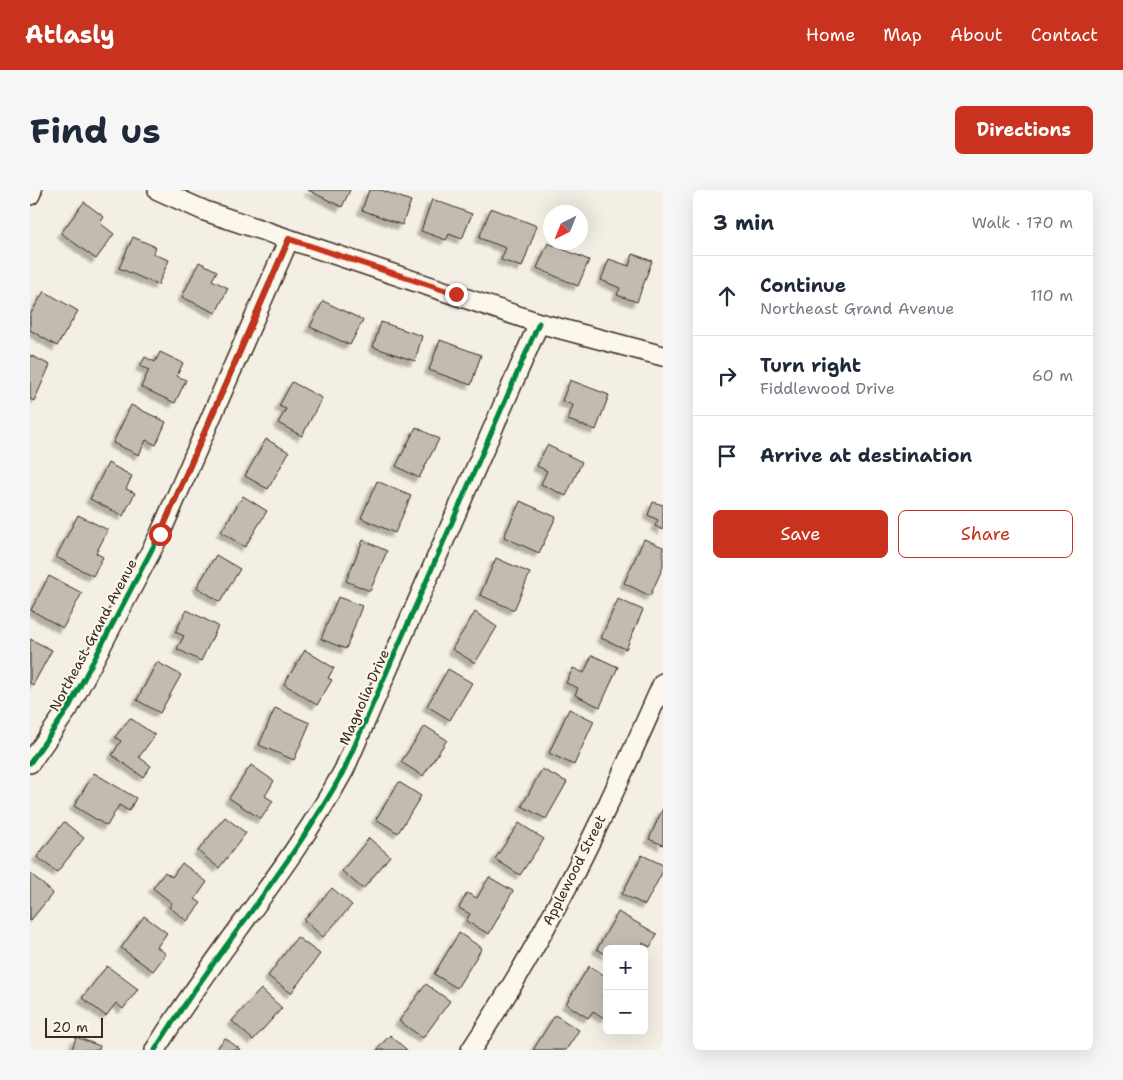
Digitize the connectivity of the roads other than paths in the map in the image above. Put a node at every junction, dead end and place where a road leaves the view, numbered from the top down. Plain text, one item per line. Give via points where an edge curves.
1 (32, 190) edge
2 (158, 190) edge
3 (30, 195) edge
4 (289, 239) junction
5 (540, 323) junction
6 (663, 356) edge
7 (663, 683) edge
8 (30, 763) edge
9 (155, 1050) edge
10 (471, 1050) edge

1 - 3 street
2 - 4 street via 205,211
4 - 5 street
4 - 8 street, Northeast Grand Avenue via 160,534 68,709
5 - 6 street
5 - 9 street, Magnolia Drive via 344,770 328,800 176,1015
7 - 10 street, Applewood Street via 619,782 553,914

